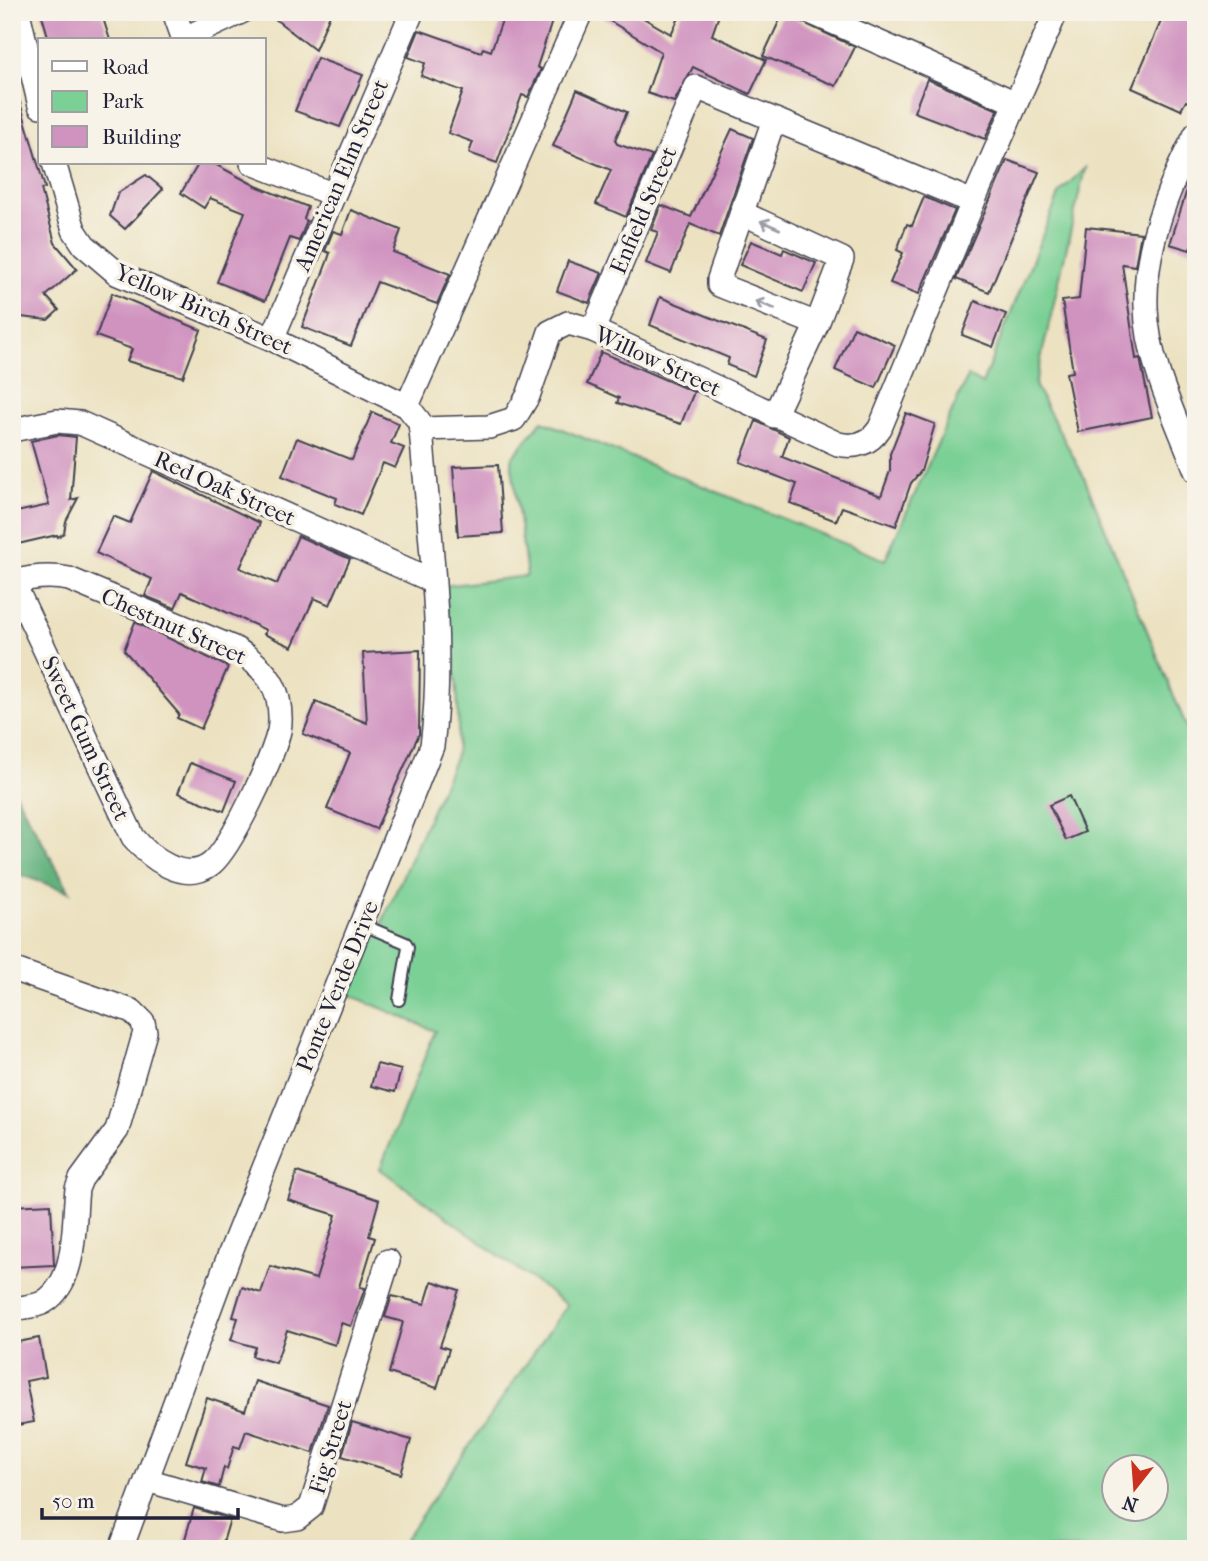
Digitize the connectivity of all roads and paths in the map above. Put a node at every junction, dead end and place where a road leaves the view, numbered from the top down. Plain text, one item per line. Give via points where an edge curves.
1 (18, 12) edge
2 (174, 12) edge
3 (242, 12) edge
4 (412, 12) edge
5 (581, 12) edge
6 (810, 12) edge
7 (1056, 12) edge
8 (182, 38) edge
9 (187, 38) edge
10 (38, 97) edge
11 (1016, 103) junction
12 (773, 122) junction
13 (1196, 134) edge
14 (54, 164) edge
15 (255, 164) edge
16 (332, 194) junction
17 (973, 202) junction
18 (742, 213) junction
19 (817, 324) junction
20 (593, 330) junction
21 (272, 339) junction
22 (407, 406) junction
23 (774, 416) junction
24 (421, 429) junction
25 (12, 430) edge
26 (1196, 471) edge
27 (433, 581) junction
28 (13, 582) edge
29 (147, 855) joint
30 (362, 924) junction
31 (12, 969) edge
32 (399, 1000) dead end
33 (388, 1261) dead end
34 (12, 1309) edge
35 (147, 1480) junction
36 (121, 1549) edge

1 - 10 street
2 - 8 street
3 - 9 street
4 - 16 street, American Elm Street
5 - 22 street
6 - 11 street
7 - 11 street
11 - 17 street
12 - 17 street
12 - 18 street
12 - 20 street, Enfield Street via 702,88 694,90
13 - 26 street via 1163,207 1146,308 1160,372
14 - 21 street, Yellow Birch Street via 74,230 101,261 118,274
15 - 16 street
16 - 21 street, American Elm Street
17 - 23 street, Willow Street via 880,428 863,444 838,444
19 -> 18 street via 842,258
19 -> 18 street via 719,285
19 - 23 street
20 - 23 street, Willow Street
20 - 24 street, Willow Street via 568,323 550,332 528,396 514,419 489,427
21 - 22 street, Yellow Birch Street
22 - 24 street, Ponte Verde Drive
24 - 27 street, Ponte Verde Drive
25 - 27 street, Red Oak Street via 57,421 80,423
27 - 30 street, Ponte Verde Drive via 436,704 432,746
28 - 29 street, Sweet Gum Street via 133,837
28 - 29 street, Chestnut Street via 47,576 69,579 234,648 253,660 272,683 280,708 279,729 254,793 221,852 211,864 194,870 177,869
30 - 32 lane via 408,947
30 - 35 street, Ponte Verde Drive via 229,1256
31 - 34 street via 132,1011 142,1022 144,1043 117,1130 77,1189 68,1270 59,1289 43,1303
33 - 35 street, Fig Street via 311,1507 297,1518 283,1520
35 - 36 street, Ponte Verde Drive

